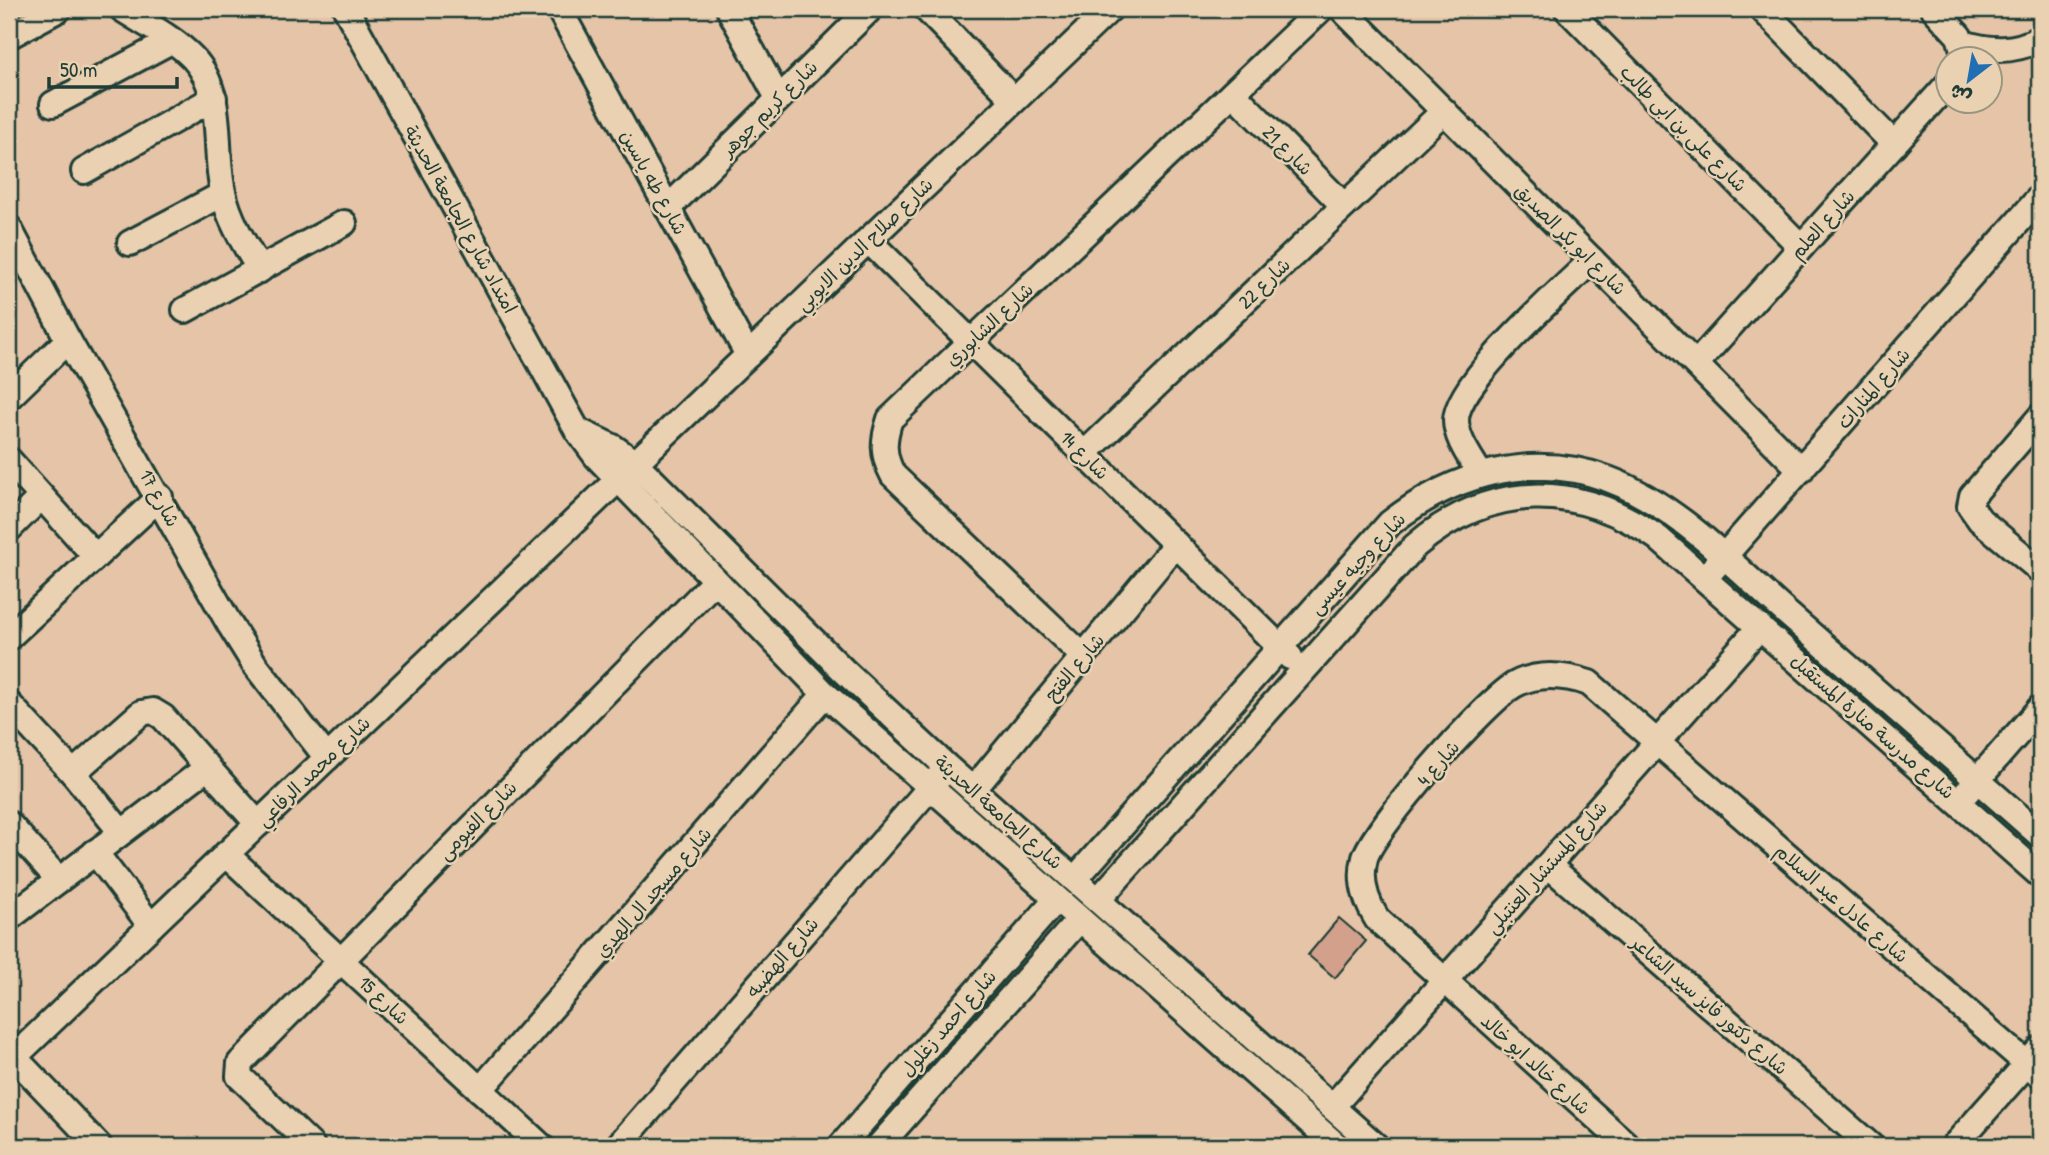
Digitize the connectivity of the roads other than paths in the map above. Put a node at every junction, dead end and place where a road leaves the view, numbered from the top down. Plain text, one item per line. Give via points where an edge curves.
1 (59, 9) edge
2 (122, 9) edge
3 (346, 9) edge
4 (559, 9) edge
5 (729, 9) edge
6 (870, 9) edge
7 (926, 9) edge
8 (1110, 9) edge
9 (1321, 9) edge
10 (1342, 9) edge
11 (1567, 9) edge
12 (1762, 9) edge
13 (1934, 9) edge
14 (9, 36) edge
15 (2040, 38) edge
16 (171, 41) junction
17 (1960, 46) edge
18 (2004, 49) edge
19 (1233, 93) junction
20 (214, 98) junction
21 (778, 98) junction
22 (1014, 100) junction
23 (1934, 100) edge
24 (52, 104) dead end
25 (1444, 111) junction
26 (1894, 144) junction
27 (84, 171) dead end
28 (223, 194) junction
29 (2040, 197) edge
30 (1344, 206) junction
31 (668, 208) junction
32 (344, 223) dead end
33 (9, 228) edge
34 (868, 240) junction
35 (130, 243) dead end
36 (1801, 247) junction
37 (1592, 260) junction
38 (260, 270) junction
39 (185, 310) dead end
40 (68, 341) junction
41 (971, 342) junction
42 (748, 355) junction
43 (1696, 364) junction
44 (9, 397) edge
45 (2040, 417) edge
46 (1084, 454) junction
47 (9, 460) edge
48 (1801, 470) junction
49 (626, 472) junction
50 (1480, 474) junction
51 (41, 496) junction
52 (160, 497) junction
53 (9, 529) edge
54 (1176, 544) junction
55 (96, 556) junction
56 (1724, 557) junction
57 (2040, 570) edge
58 (1705, 578) junction
59 (714, 582) junction
60 (1760, 627) junction
61 (9, 637) edge
62 (1280, 647) junction
63 (1083, 656) junction
64 (1303, 669) junction
65 (825, 694) junction
66 (9, 704) edge
67 (2040, 708) edge
68 (1657, 742) junction
69 (327, 758) junction
70 (208, 767) junction
71 (947, 767) junction
72 (73, 773) junction
73 (1978, 780) junction
74 (929, 788) junction
75 (972, 790) junction
76 (1958, 802) junction
77 (258, 824) junction
78 (121, 832) junction
79 (12, 833) edge
80 (2040, 835) edge
81 (94, 852) junction
82 (226, 854) junction
83 (1548, 864) junction
84 (2040, 875) edge
85 (1075, 879) junction
86 (59, 880) junction
87 (1056, 900) junction
88 (1098, 900) junction
89 (9, 918) edge
90 (1079, 920) junction
91 (151, 926) junction
92 (339, 959) junction
93 (1444, 981) junction
94 (12, 1059) edge
95 (2036, 1063) edge
96 (480, 1090) junction
97 (1332, 1107) junction
98 (99, 1146) edge
99 (312, 1146) edge
100 (541, 1146) edge
101 (618, 1146) edge
102 (841, 1146) edge
103 (879, 1146) edge
104 (1337, 1146) edge
105 (1376, 1146) edge
106 (1628, 1146) edge
107 (1871, 1146) edge
108 (1954, 1146) edge

1 - 14 street
2 - 16 street
3 - 49 street, امتداد شارع الجامعة الحديثة via 577,430 613,447
4 - 31 street, شارع طه ياسين
5 - 21 street
6 - 21 street, شارع كريم جوهر
7 - 22 street
8 - 22 street, شارع صلاح الدين الايوبي
9 - 19 street, شارع الشابوري
10 - 25 street, شارع ابو بكر الصديق
11 - 36 street, شارع على بن ابى طالب
12 - 26 street
13 - 17 street
15 - 18 street
16 - 20 street via 200,67
16 - 24 street
19 - 30 street, شارع 21
19 - 41 street, شارع الشابوري
20 - 27 street
20 - 28 street
21 - 31 street, شارع كريم جوهر
22 - 34 street, شارع صلاح الدين الايوبي
23 - 26 street, شارع العلم
25 - 30 street, شارع 22
25 - 37 street, شارع ابو بكر الصديق
26 - 36 street, شارع العلم
28 - 35 street
28 - 38 street
29 - 48 street, شارع المنارات
30 - 46 street, شارع 22
31 - 42 street, شارع طه ياسين
32 - 38 street
33 - 40 street, شارع 17
34 - 41 street, شارع 14
34 - 42 street, شارع صلاح الدين الايوبي
36 - 43 street, شارع العلم
37 - 43 street, شارع ابو بكر الصديق
37 - 50 street via 1464,395 1456,419 1461,442
38 - 39 street
40 - 44 street
40 - 52 street, شارع 17
41 - 46 street, شارع 14
41 - 63 street, شارع الشابوري via 890,419 886,462 893,475
42 - 49 street, شارع صلاح الدين الايوبي
43 - 48 street, شارع ابو بكر الصديق
45 - 57 street via 1972,496 1970,506 1980,520
46 - 54 street, شارع 14
47 - 51 street
48 - 56 street, شارع المنارات
49 - 59 street, شارع الجامعة الحديثة
49 - 69 street, شارع محمد الرفاعي
49 - 71 street, شارع الجامعة الحديثة
50 - 56 street, شارع وجيه عيسى via 1531,467 1607,479 1653,501
50 - 62 street, شارع وجيه عيسى via 1432,493 1390,523
51 - 53 street
51 - 55 street
52 - 55 street
52 - 69 street, شارع 17 via 243,645
54 - 62 street, شارع 14
54 - 63 street, شارع الفتح
55 - 61 street
56 - 58 street, شارع المنارات
56 - 73 street, شارع مدرسة منارة المستقبل
58 - 60 street, شارع مدرسة منارة المستقبل
58 - 64 street, شارع وجيه عيسى via 1658,538 1613,510 1561,497 1508,498 1435,528 1396,564
59 - 65 street, شارع الجامعة الحديثة
59 - 92 street, شارع الفيومى
60 - 68 street, شارع المستشار العنتبلي
60 - 76 street, شارع مدرسة منارة المستقبل
62 - 64 street, شارع 14
62 - 85 street, شارع وجيه عيسى
63 - 75 street, شارع الفتح
64 - 88 street, شارع وجيه عيسى
65 - 74 street, شارع الجامعة الحديثة
65 - 96 street, شارع مسجد ال الهدي
66 - 72 street
67 - 73 street
68 - 83 street, شارع المستشار العنتبلي
68 - 93 street, شارع 4 via 1589,683 1571,677 1553,675 1517,683 1488,705 1380,830 1365,858 1364,890 1377,919
68 - 95 street, شارع عادل عبد السلام
69 - 77 street, شارع محمد الرفاعي
70 - 72 street via 163,717 146,711
70 - 77 street
70 - 78 street
71 - 74 street, شارع الهضبه
71 - 75 street, شارع الجامعة الحديثة
72 - 78 street
73 - 76 street
73 - 80 street, شارع مدرسة منارة المستقبل
74 - 87 street, شارع الجامعة الحديثة
74 - 101 street, شارع الهضبه
75 - 85 street, شارع الجامعة الحديثة
76 - 84 street, شارع مدرسة منارة المستقبل
77 - 82 street, شارع محمد الرفاعي
78 - 81 street
79 - 86 street
81 - 86 street
81 - 91 street
82 - 91 street, شارع محمد الرفاعي
82 - 92 street, شارع 15
83 - 93 street, شارع المستشار العنتبلي
83 - 107 street, شارع دكتور فايز سيد الشاعر
85 - 88 street, شارع الجامعة الحديثة
86 - 89 street
87 - 90 street, شارع الجامعة الحديثة
87 - 102 street, شارع احمد زغلول
88 - 97 street, شارع الجامعة الحديثة
90 - 103 street, شارع احمد زغلول
90 - 104 street, شارع الجامعة الحديثة
91 - 94 street, شارع محمد الرفاعي
92 - 96 street, شارع 15
92 - 99 street, شارع الفيومى via 237,1069
93 - 97 street, شارع المستشار العنتبلي
93 - 106 street, شارع خالد ابو خالد
94 - 98 street
95 - 108 street
96 - 100 street, شارع 15
97 - 105 street, شارع الجامعة الحديثة

